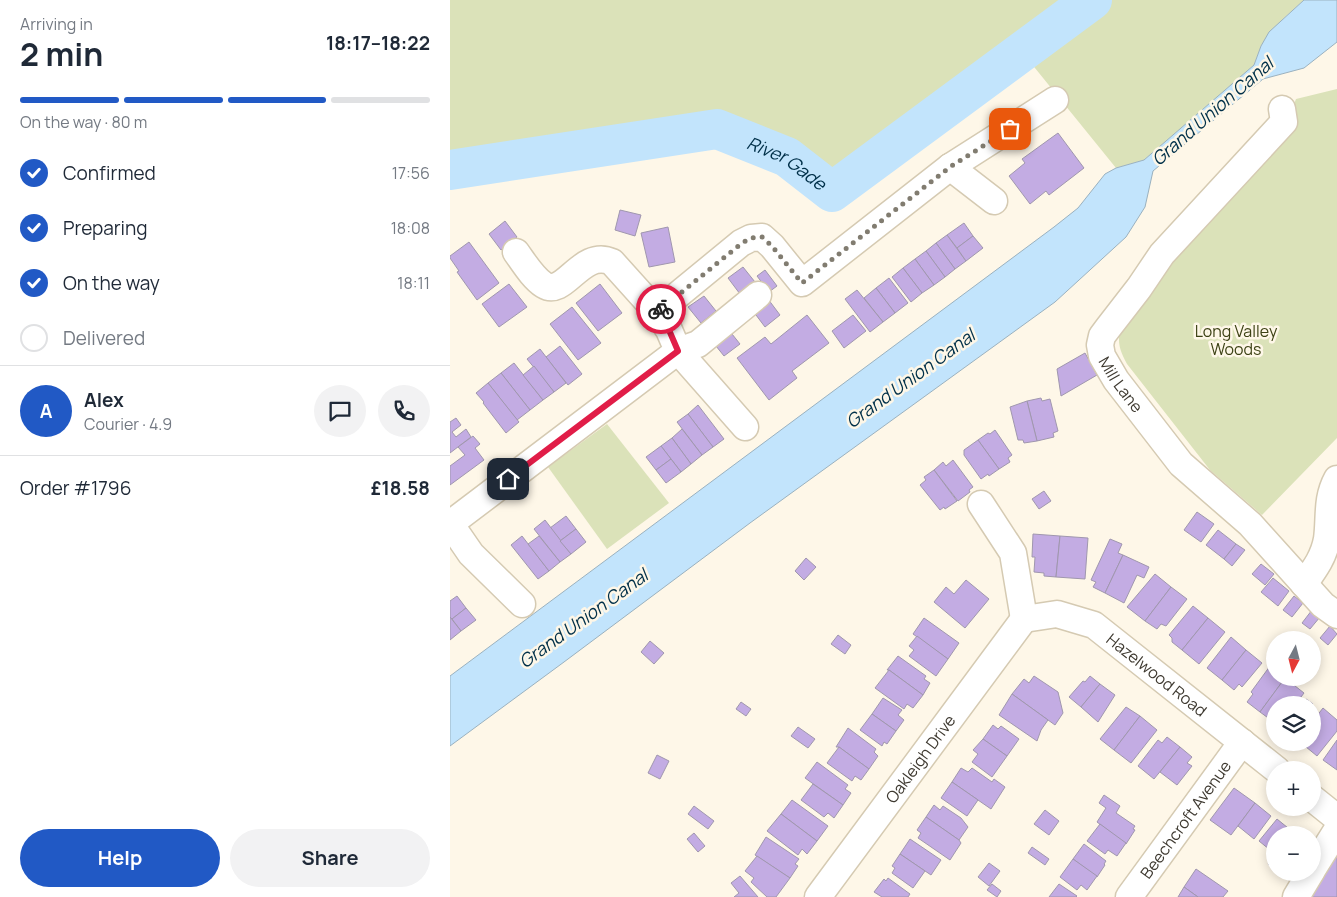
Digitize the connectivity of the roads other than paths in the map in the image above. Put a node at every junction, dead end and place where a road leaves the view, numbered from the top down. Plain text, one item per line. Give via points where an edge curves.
1 (1055, 100) dead end
2 (1282, 109) dead end
3 (950, 167) junction
4 (994, 201) dead end
5 (516, 252) dead end
6 (758, 295) dead end
7 (657, 312) junction
8 (678, 351) junction
9 (745, 427) dead end
10 (1337, 479) edge
11 (981, 504) dead end
12 (450, 524) edge
13 (1304, 584) junction
14 (522, 604) dead end
15 (1337, 615) edge
16 (1024, 619) junction
17 (1242, 742) junction
18 (1266, 761) edge
19 (1321, 805) edge
20 (1337, 818) edge
21 (1337, 830) edge
22 (1321, 856) edge
23 (1306, 881) edge
24 (818, 897) edge
25 (1129, 897) edge
26 (1296, 897) edge

1 - 3 street
2 - 13 street, Mill Lane via 1284,122 1162,254 1102,336 1100,345 1102,356 1116,380 1181,464 1250,524
3 - 4 street
3 - 7 street via 802,283 762,237 751,238
5 - 7 street via 543,284 553,287 592,260 605,259 617,266
6 - 8 street via 698,344
7 - 8 street
8 - 9 street
8 - 12 street
10 - 13 street via 1328,506 1323,556
11 - 16 street via 1013,553
12 - 14 street via 471,554
13 - 15 street, Mill Lane
16 - 17 street, Hazelwood Road via 1057,614 1094,625
16 - 24 street, Oakleigh Drive
17 - 18 street, Hazelwood Road
17 - 25 street, Beechcroft Avenue
19 - 20 street
21 - 22 street
23 - 26 street

